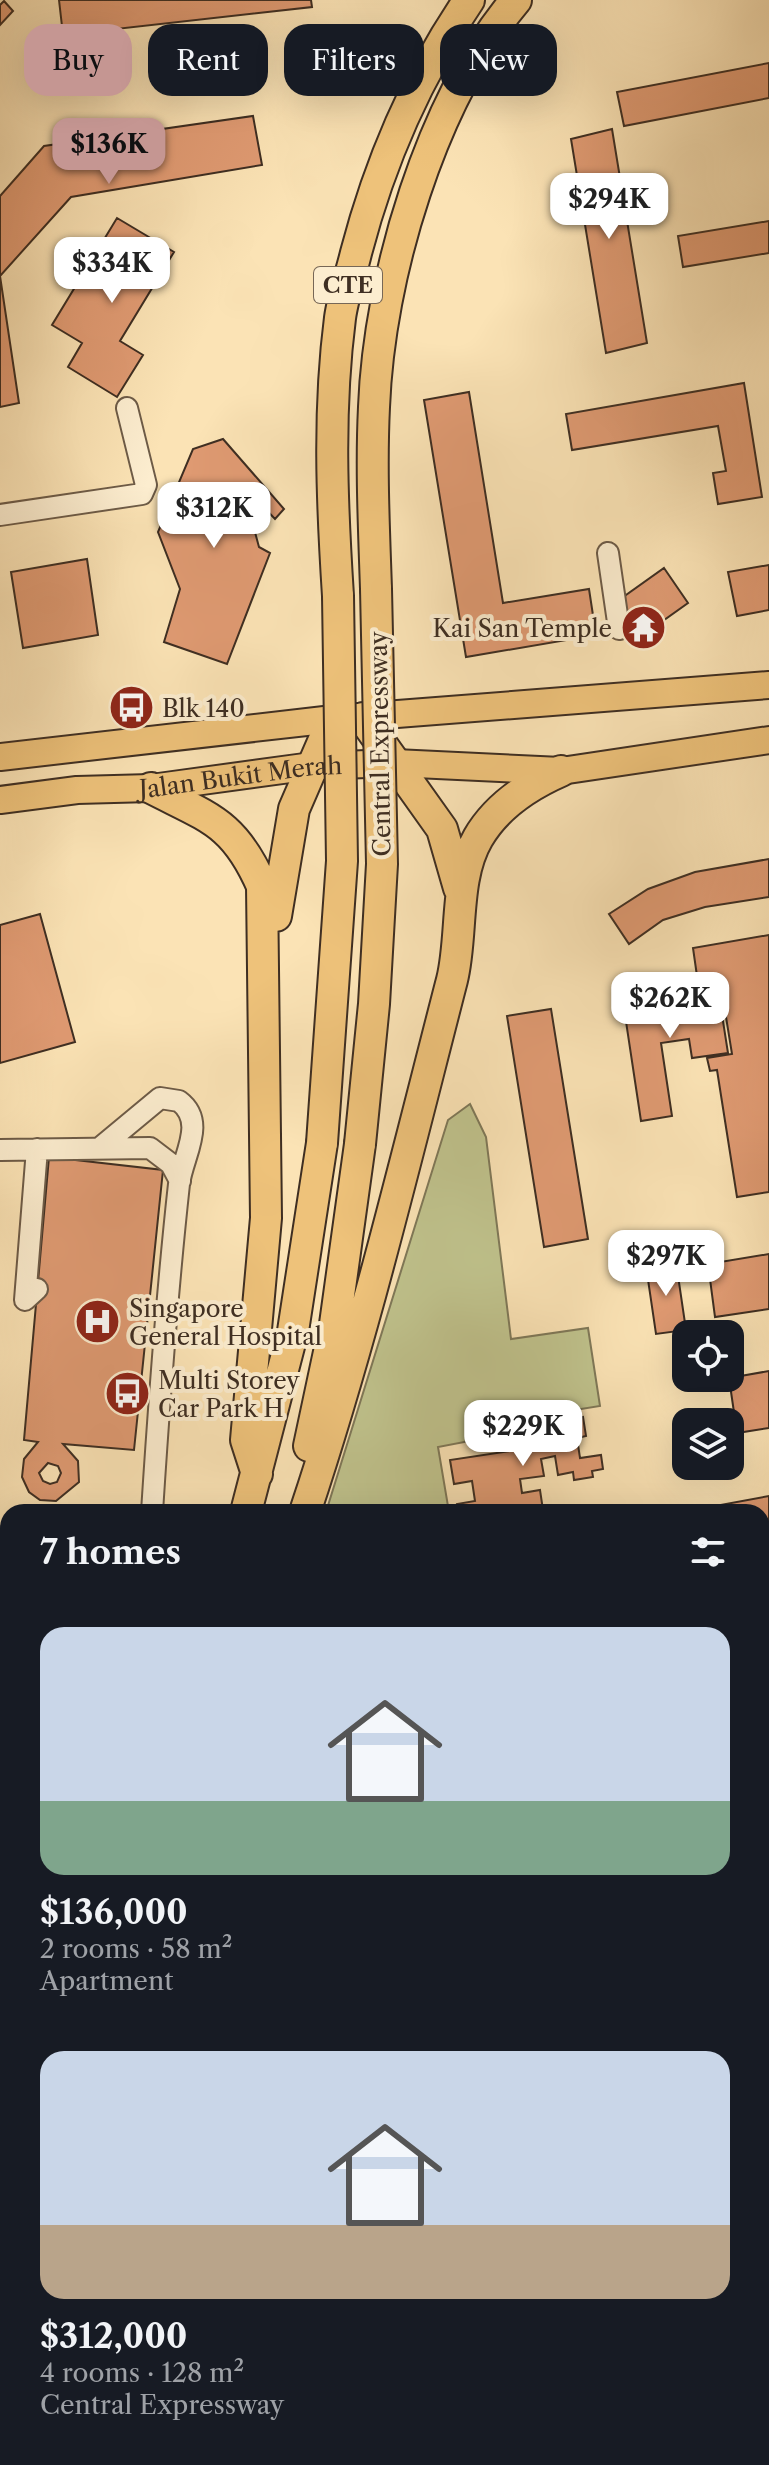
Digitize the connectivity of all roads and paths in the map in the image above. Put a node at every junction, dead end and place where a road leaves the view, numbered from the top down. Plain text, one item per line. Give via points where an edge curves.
1 (469, 0) edge
2 (516, 0) edge
3 (127, 408) dead end
4 (0, 515) edge
5 (608, 553) dead end
6 (619, 629) dead end
7 (769, 685) edge
8 (348, 718) junction
9 (769, 740) edge
10 (0, 757) edge
11 (395, 763) junction
12 (312, 766) junction
13 (561, 771) junction
14 (151, 788) junction
15 (0, 800) edge
16 (462, 910) junction
17 (266, 985) junction
18 (141, 1114) junction
19 (187, 1145) junction
20 (101, 1147) junction
21 (37, 1149) junction
22 (0, 1150) edge
23 (154, 1150) junction
24 (180, 1181) junction
25 (37, 1289) dead end
26 (257, 1474) junction
27 (153, 1504) edge
28 (248, 1504) edge
29 (298, 1504) edge
30 (308, 1504) edge

1 - 26 highway, Central Expressway / CTE, bridge via 420,81 375,181 340,315 331,493 342,861 322,1143 293,1331
2 - 29 highway, Central Expressway / CTE, bridge via 460,84 417,182 384,318 374,404 382,864 374,1004 335,1324
3 - 4 street via 146,485 142,494
5 - 6 street
7 - 8 main road, Jalan Bukit Merah
8 - 10 main road, Jalan Bukit Merah
8 - 11 highway
8 - 12 highway
9 - 13 main road, Jalan Bukit Merah
11 - 12 main road, Jalan Bukit Merah
11 - 13 main road, Jalan Bukit Merah
11 - 16 highway via 442,829
12 - 14 main road, Jalan Bukit Merah
12 - 17 highway via 285,845
13 - 16 highway via 521,793 477,838 467,864
14 - 15 main road, Jalan Bukit Merah
14 - 17 highway via 205,813 249,856 262,886
16 - 30 highway via 459,952 334,1423
17 - 26 highway via 266,1218 246,1440
18 - 19 street via 160,1098 179,1101 193,1117
18 - 20 street
18 - 23 street via 139,1133
19 - 23 street via 170,1153
19 - 24 street
20 - 21 street
20 - 23 street
21 - 22 street
21 - 25 street via 25,1300
23 - 24 street via 171,1164
24 - 27 street
26 - 28 highway, Central Expressway / CTE

